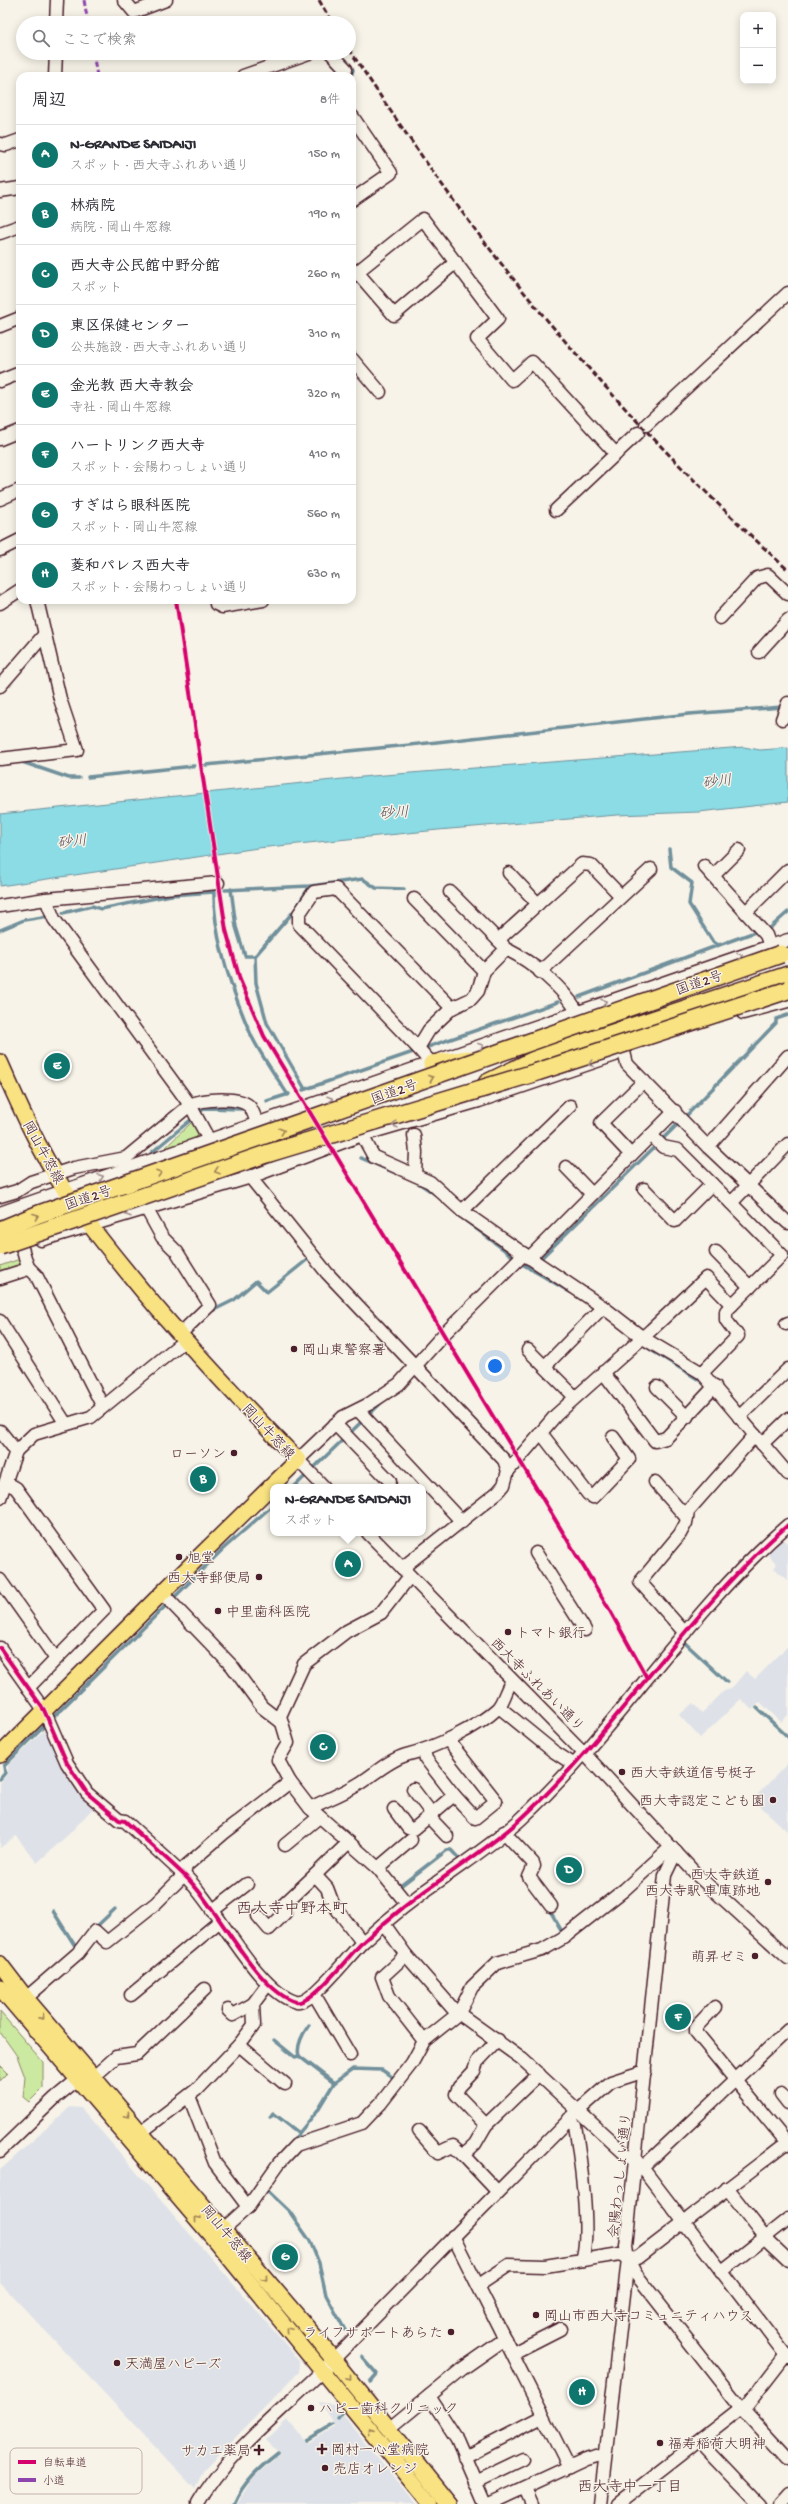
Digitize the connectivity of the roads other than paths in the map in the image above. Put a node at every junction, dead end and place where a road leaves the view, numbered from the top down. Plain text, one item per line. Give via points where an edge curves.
1 (57, 0) edge
2 (124, 0) edge
3 (166, 0) edge
4 (56, 16) edge
5 (56, 60) edge
6 (289, 60) edge
7 (338, 60) edge
8 (55, 72) edge
9 (254, 72) edge
10 (345, 72) edge
11 (356, 122) edge
12 (16, 142) edge
13 (0, 144) edge
14 (16, 189) edge
15 (0, 191) edge
16 (356, 197) edge
17 (16, 227) edge
18 (0, 233) edge
19 (456, 262) junction
20 (356, 273) edge
21 (356, 275) edge
22 (788, 293) edge
23 (16, 320) edge
24 (0, 326) edge
25 (356, 364) edge
26 (16, 375) edge
27 (0, 381) edge
28 (380, 392) dead end
29 (16, 433) edge
30 (0, 439) edge
31 (616, 454) junction
32 (16, 492) edge
33 (0, 499) edge
34 (556, 510) dead end
35 (16, 542) edge
36 (0, 550) edge
37 (16, 593) edge
38 (788, 594) edge
39 (0, 603) edge
40 (38, 604) edge
41 (216, 604) edge
42 (240, 604) edge
43 (720, 618) dead end
44 (788, 620) edge
45 (44, 635) junction
46 (759, 652) dead end
47 (0, 686) edge
48 (788, 703) edge
49 (782, 719) dead end
50 (0, 759) edge
51 (739, 850) dead end
52 (704, 866) dead end
53 (652, 869) dead end
54 (788, 870) edge
55 (509, 873) dead end
56 (713, 876) junction
57 (218, 883) dead end
58 (450, 892) dead end
59 (621, 896) junction
60 (46, 899) junction
61 (414, 899) dead end
62 (538, 904) junction
63 (0, 906) edge
64 (746, 912) junction
65 (498, 940) junction
66 (508, 950) junction
67 (784, 951) edge
68 (484, 971) junction
69 (540, 972) junction
70 (788, 975) edge
71 (788, 990) edge
72 (701, 998) junction
73 (788, 1001) edge
74 (452, 1008) junction
75 (577, 1011) junction
76 (419, 1049) junction
77 (624, 1052) junction
78 (788, 1056) edge
79 (0, 1062) edge
80 (432, 1064) junction
81 (644, 1081) junction
82 (570, 1106) dead end
83 (195, 1111) junction
84 (432, 1113) junction
85 (680, 1116) junction
86 (257, 1123) junction
87 (362, 1135) junction
88 (414, 1135) dead end
89 (650, 1135) junction
90 (208, 1138) junction
91 (788, 1144) edge
92 (708, 1147) junction
93 (631, 1155) junction
94 (566, 1167) dead end
95 (415, 1174) junction
96 (56, 1175) junction
97 (251, 1177) junction
98 (712, 1184) junction
99 (748, 1185) junction
100 (644, 1189) dead end
101 (65, 1190) junction
102 (592, 1194) junction
103 (0, 1196) edge
104 (730, 1203) junction
105 (146, 1208) junction
106 (1, 1211) edge
107 (462, 1211) junction
108 (788, 1223) edge
109 (91, 1226) junction
110 (0, 1230) edge
111 (21, 1245) junction
112 (0, 1246) edge
113 (0, 1252) edge
114 (716, 1252) dead end
115 (527, 1260) junction
116 (28, 1267) junction
117 (0, 1278) edge
118 (750, 1287) junction
119 (732, 1305) junction
120 (601, 1310) junction
121 (0, 1321) edge
122 (182, 1338) junction
123 (640, 1340) junction
124 (528, 1350) dead end
125 (545, 1366) junction
126 (416, 1367) junction
127 (788, 1370) edge
128 (604, 1372) junction
129 (702, 1373) junction
130 (657, 1387) dead end
131 (713, 1389) junction
132 (575, 1397) junction
133 (104, 1407) junction
134 (363, 1415) junction
135 (687, 1417) junction
136 (739, 1418) junction
137 (788, 1419) edge
138 (66, 1424) junction
139 (335, 1424) junction
140 (0, 1430) edge
141 (541, 1433) junction
142 (612, 1438) dead end
143 (758, 1440) junction
144 (16, 1451) junction
145 (306, 1468) junction
146 (508, 1470) junction
147 (788, 1474) edge
148 (390, 1481) dead end
149 (655, 1482) dead end
150 (7, 1483) junction
151 (289, 1484) edge
152 (321, 1484) edge
153 (0, 1498) edge
154 (270, 1502) edge
155 (686, 1518) junction
156 (462, 1522) junction
157 (788, 1525) edge
158 (371, 1536) edge
159 (536, 1553) dead end
160 (406, 1572) junction
161 (0, 1580) edge
162 (168, 1598) junction
163 (586, 1630) dead end
164 (685, 1633) junction
165 (0, 1648) edge
166 (56, 1659) junction
167 (512, 1681) junction
168 (28, 1688) junction
169 (499, 1707) junction
170 (48, 1718) junction
171 (280, 1721) junction
172 (448, 1740) junction
173 (424, 1751) junction
174 (583, 1752) junction
175 (0, 1755) edge
176 (573, 1764) junction
177 (290, 1782) junction
178 (413, 1789) dead end
179 (454, 1795) junction
180 (394, 1809) dead end
181 (315, 1813) junction
182 (430, 1816) junction
183 (504, 1832) junction
184 (447, 1836) dead end
185 (411, 1840) dead end
186 (349, 1842) junction
187 (285, 1845) dead end
188 (674, 1849) junction
189 (378, 1868) junction
190 (184, 1875) junction
191 (315, 1875) junction
192 (247, 1884) dead end
193 (407, 1904) junction
194 (551, 1906) dead end
195 (212, 1911) junction
196 (258, 1916) dead end
197 (220, 1921) junction
198 (384, 1924) junction
199 (362, 1942) junction
200 (406, 1955) junction
201 (788, 1958) edge
202 (0, 1964) edge
203 (268, 1984) junction
204 (0, 1988) edge
205 (205, 1989) dead end
206 (314, 1994) junction
207 (131, 1995) dead end
208 (26, 1998) junction
209 (253, 2004) junction
210 (715, 2007) dead end
211 (459, 2013) junction
212 (233, 2015) dead end
213 (788, 2030) edge
214 (498, 2040) junction
215 (424, 2041) junction
216 (239, 2045) junction
217 (350, 2055) dead end
218 (645, 2071) junction
219 (539, 2074) junction
220 (86, 2078) junction
221 (736, 2080) junction
222 (285, 2084) dead end
223 (189, 2096) junction
224 (579, 2110) junction
225 (569, 2119) junction
226 (486, 2125) junction
227 (419, 2132) dead end
228 (136, 2136) junction
229 (788, 2143) edge
230 (0, 2151) edge
231 (463, 2155) junction
232 (639, 2165) junction
233 (727, 2188) junction
234 (497, 2191) junction
235 (248, 2207) junction
236 (788, 2219) edge
237 (682, 2222) junction
238 (218, 2234) junction
239 (453, 2236) junction
240 (765, 2236) junction
241 (628, 2259) junction
242 (582, 2260) junction
243 (788, 2260) edge
244 (721, 2272) junction
245 (479, 2285) junction
246 (560, 2329) dead end
247 (505, 2339) junction
248 (512, 2353) junction
249 (787, 2356) edge
250 (334, 2359) junction
251 (323, 2370) junction
252 (429, 2396) junction
253 (741, 2408) junction
254 (543, 2416) junction
255 (390, 2428) junction
256 (699, 2441) junction
257 (605, 2454) junction
258 (464, 2457) junction
259 (523, 2459) dead end
260 (788, 2459) edge
261 (569, 2467) junction
262 (475, 2482) junction
263 (525, 2488) junction
264 (788, 2494) edge
265 (600, 2500) edge
266 (438, 2501) edge
267 (198, 2504) edge
268 (485, 2504) edge
269 (489, 2504) edge
270 (532, 2504) edge
271 (590, 2504) edge
272 (618, 2504) edge
273 (759, 2504) edge
274 (779, 2504) edge

1 - 4 street
2 - 3 street via 134,12
5 - 8 street
6 - 9 street
7 - 10 street via 346,69
11 - 16 street via 391,173
12 - 13 street via 6,146
14 - 15 street
17 - 18 street
19 - 20 street via 423,219
19 - 21 street via 394,315
19 - 31 street via 498,319 477,339 512,380 532,362
22 - 31 street
23 - 24 street
25 - 28 street
26 - 27 street
29 - 30 street
31 - 34 street
32 - 33 street
35 - 36 street
37 - 39 street
38 - 43 street via 768,575 757,578
40 - 45 street
41 - 42 street via 222,607
44 - 46 street
45 - 47 street
45 - 50 street via 77,750
48 - 49 street
51 - 56 street
52 - 56 street
53 - 59 street
54 - 64 street
55 - 62 street
56 - 64 street
57 - 60 street
58 - 65 street
59 - 62 street via 591,865 582,864
59 - 69 street
60 - 63 street
60 - 83 street via 54,919
61 - 68 street
62 - 65 street
64 - 67 street
65 - 66 street
66 - 68 street
66 - 69 street
67 - 72 highway
75 -> 67 street
110 -> 67 highway, 国道2号, bridge
68 - 74 street via 478,991 471,1000
69 - 75 street
70 - 72 highway
71 -> 112 highway, 国道2号, bridge via 534,1073 266,1154
72 - 80 highway via 536,1049 511,1055
72 - 84 highway via 516,1067
73 - 77 street
74 - 76 street via 429,1030
74 - 76 street via 336,889 314,892 299,914 299,924
80 -> 75 street
76 - 80 street
77 - 81 street via 627,1064
77 -> 84 street via 479,1101
78 - 92 street
79 - 96 main road, 岡山牛窓線 via 27,1124
86 -> 80 street
81 - 85 street
81 - 93 street via 601,1123
82 - 107 street
83 - 86 street via 209,1099 244,1102 250,1106
83 - 90 street
83 - 96 street via 126,1158 74,1168
84 -> 87 street
85 - 89 street
85 - 92 street
86 - 90 street
87 - 95 street via 374,1157
87 - 97 street
88 - 95 street
89 - 93 street
89 - 98 street via 663,1147 678,1150
90 - 97 street
101 -> 90 street
91 - 99 street
92 - 99 street
93 - 102 street
94 - 102 street
95 - 107 street via 430,1182
96 - 101 main road, 岡山牛窓線
96 - 103 street
97 - 105 street
97 - 126 street via 314,1259
98 - 100 street via 675,1221
98 - 104 street
99 - 104 street
99 - 108 street
101 - 106 street
101 - 109 main road, 岡山牛窓線
102 - 115 street
104 - 118 street via 782,1255
105 -> 109 street
105 - 122 street via 162,1237 177,1252 210,1305
107 - 115 street
109 - 111 street
109 - 122 main road, 岡山牛窓線
111 - 113 street
111 - 116 street
114 - 118 street
115 - 120 street
115 - 126 street via 443,1335
116 - 117 street
116 - 133 street via 36,1275
118 - 119 street
119 - 123 street via 706,1278
119 - 129 street via 726,1311 726,1320 738,1336
120 - 123 street
120 - 125 street
121 - 138 street
122 - 133 street
122 - 145 main road, 岡山牛窓線
123 - 128 street
123 - 129 street
124 - 125 street
125 - 132 street
126 - 134 street
126 - 146 street via 504,1460
127 - 136 street
128 - 132 street
128 - 135 street via 655,1441 666,1438
129 - 131 street
130 - 135 street
131 - 135 street
131 - 136 street
132 - 141 street
133 - 138 street via 91,1417
134 - 139 street via 342,1417
134 - 156 street
136 - 143 street
137 - 143 street
138 - 144 street via 34,1434
139 - 145 street
139 - 148 street
140 - 144 street
141 - 142 street via 593,1497 629,1459
141 - 146 street
143 - 147 street
143 - 155 street via 688,1511
144 - 150 street
145 - 151 main road, 岡山牛窓線
145 - 152 street
146 - 156 street via 504,1484 498,1492
149 - 155 street
150 - 153 street
150 - 166 street via 16,1488 104,1610
154 - 162 main road, 岡山牛窓線
155 - 164 street via 680,1534 640,1582
156 - 160 street
157 - 164 street via 750,1560
158 - 160 street, 西大寺ふれあい通り
159 - 163 street
160 - 167 street, 西大寺ふれあい通り
160 - 171 street via 380,1613 348,1631 304,1664 282,1711
161 - 166 street
162 - 170 main road, 岡山牛窓線
162 - 171 street via 232,1666 262,1707
164 - 174 street
165 - 168 street
166 - 168 street
167 - 169 street
167 - 174 street, 西大寺ふれあい通り
168 - 170 street
169 - 172 street
169 - 176 street
170 - 175 main road, 岡山牛窓線
170 - 190 street via 67,1763 87,1793 119,1820 125,1821
171 - 177 street via 288,1743 278,1760
172 - 173 street
172 - 179 street via 496,1801 475,1818
173 - 179 street via 426,1759
173 - 181 street via 406,1755
174 - 176 street
174 - 188 street, 西大寺ふれあい通り
176 - 183 street via 521,1819
177 - 181 street
177 - 190 street via 186,1866
178 - 182 street
179 - 182 street
180 - 182 street via 408,1828 414,1829
181 - 186 street
181 - 187 street
182 - 184 street
183 - 193 street
183 - 194 street via 533,1863 529,1877
185 - 189 street
186 - 189 street
186 - 191 street
188 - 201 street, 西大寺ふれあい通り via 697,1875
188 - 211 street via 563,1938 542,1950 497,1963 472,1987
188 - 218 street, 会陽わっしょい通り via 665,1875
189 - 193 street
190 - 195 street
190 - 208 street via 156,1903 107,1942 95,1931 78,1953
191 - 196 street via 282,1907 285,1913 269,1929
191 - 199 street via 327,1888 333,1904
192 - 195 street
193 - 198 street
195 - 197 street
197 - 203 street
197 - 207 street
198 - 199 street
198 - 200 street
199 - 206 street
200 - 211 street via 432,1987
200 - 215 street via 382,1977 389,1996
202 - 208 main road, 岡山牛窓線
203 - 206 street via 294,2001 306,2001
203 - 209 street
204 - 220 main road, 岡山牛窓線
205 - 220 street via 136,2054 116,2057
206 - 217 street
208 -> 220 main road, 岡山牛窓線
209 - 212 street
209 - 216 street via 254,2025
210 - 221 street via 696,2027 696,2032
211 - 214 street
211 - 215 street
213 - 221 street
214 - 219 street
214 - 226 street via 477,2062 474,2071 459,2086 456,2094
215 - 235 street via 408,2068 362,2123 296,2145
216 - 222 street
216 - 223 street
218 - 224 street via 611,2082
218 - 232 street, 会陽わっしょい通り
219 - 224 street
219 - 226 street
220 - 228 main road, 岡山牛窓線
220 - 230 street
221 - 229 street
221 - 232 street
223 - 228 street
223 - 235 street via 215,2163
224 - 225 street
224 - 232 street
225 - 234 street
225 - 242 street via 575,2125 581,2177 585,2246
226 - 231 street via 471,2150
227 - 231 street via 438,2153 452,2146
228 - 238 main road, 岡山牛窓線
229 - 233 street
231 - 234 street
232 - 237 street
232 - 241 street, 会陽わっしょい通り via 626,2246
233 - 237 street
233 - 240 street
234 - 239 street
235 - 238 street
236 - 240 street
237 - 241 street via 637,2258
237 - 244 street
238 -> 250 main road, 岡山牛窓線
251 -> 238 main road, 岡山牛窓線
239 - 245 street
239 - 250 street
240 - 243 street
240 - 244 street
241 - 242 street via 620,2254
241 - 253 street via 635,2273
241 - 257 street, 会陽わっしょい通り
242 - 245 street via 545,2266 509,2265
244 - 249 street
245 - 247 street
246 - 248 street
247 - 248 street
247 - 252 street
248 - 254 street
249 - 253 street via 752,2402 746,2408
250 - 251 street
250 -> 255 main road, 岡山牛窓線
266 -> 251 main road, 岡山牛窓線
251 - 267 street via 217,2474
252 - 255 street
252 - 258 street via 457,2439
253 - 256 street
253 - 260 street
254 - 258 street
254 - 261 street
255 - 266 main road, 岡山牛窓線
256 - 272 street
256 - 273 street
257 - 261 street
257 - 265 street, 会陽わっしょい通り
258 - 262 street
259 - 262 street
261 - 263 street
262 - 268 street
263 - 269 street
263 - 270 street
264 - 274 street
265 - 271 street

